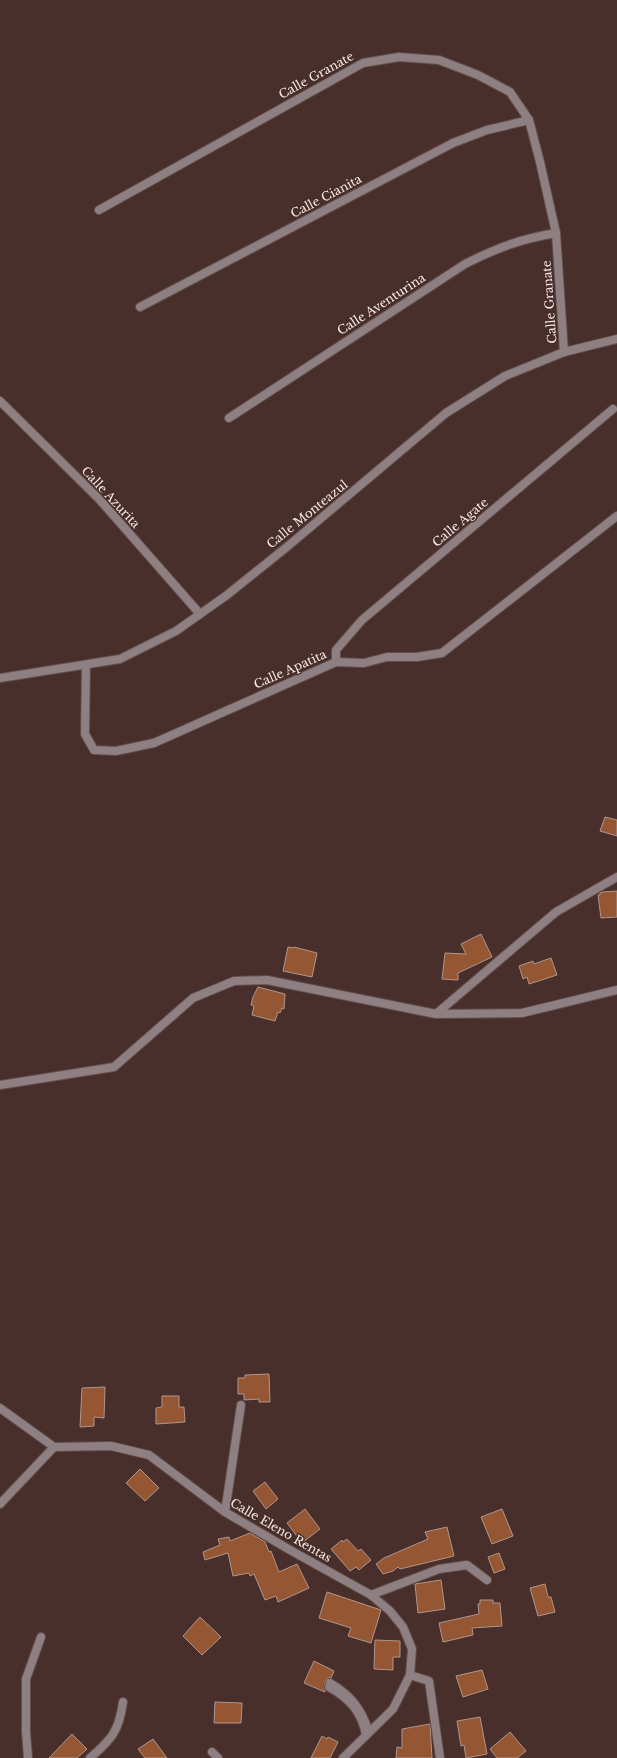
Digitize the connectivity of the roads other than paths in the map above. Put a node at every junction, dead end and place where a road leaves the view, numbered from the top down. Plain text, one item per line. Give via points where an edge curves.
1 (529, 120) junction
2 (99, 210) dead end
3 (556, 233) junction
4 (140, 307) dead end
5 (617, 339) edge
6 (564, 352) junction
7 (0, 401) edge
8 (613, 409) dead end
9 (229, 418) dead end
10 (617, 516) edge
11 (200, 614) junction
12 (336, 662) junction
13 (86, 665) junction
14 (0, 678) edge
15 (617, 877) edge
16 (617, 990) edge
17 (436, 1014) junction
18 (0, 1085) edge
19 (241, 1405) dead end
20 (0, 1408) edge
21 (54, 1446) junction
22 (0, 1504) edge
23 (225, 1512) junction
24 (487, 1580) dead end
25 (371, 1595) junction
26 (41, 1637) dead end
27 (410, 1675) junction
28 (123, 1702) dead end
29 (368, 1732) junction
30 (28, 1758) edge
31 (90, 1758) edge
32 (343, 1758) edge
33 (440, 1758) edge

1 - 2 street, Calle Granate via 510,92 478,74 440,60 399,57 363,63
1 - 3 street, Calle Granate
1 - 4 street, Calle Cianita via 487,130 454,143
3 - 6 street, Calle Granate
3 - 9 street, Calle Aventurina via 526,238 465,264
5 - 6 street, Calle Monteazul
6 - 11 street, Calle Monteazul via 505,376 446,413 294,541
7 - 11 street, Calle Azurita via 100,500
8 - 12 street, Calle Agate via 362,620 336,650
10 - 12 street, Calle Apatita via 442,653 417,657 387,657 364,663
11 - 13 street, Calle Monteazul via 176,632 120,659
12 - 13 street, Calle Apatita via 154,743 116,751 94,750 85,734
13 - 14 street, Calle Monteazul
15 - 17 street via 556,912
16 - 17 street via 522,1013
17 - 18 street via 267,980 234,981 193,998 114,1068
19 - 23 street
20 - 21 street
21 - 22 street
21 - 23 street, Calle Eleno Rentas via 111,1446 149,1455
23 - 25 street, Calle Eleno Rentas
24 - 25 street via 467,1565 439,1569
25 - 27 street, Calle Eleno Rentas via 390,1610 403,1626 412,1649
26 - 30 street via 26,1679
27 - 29 street, Calle Eleno Rentas via 393,1709
27 - 33 street via 429,1681
28 - 31 street via 120,1722 109,1742
29 - 29 street via 351,1702 329,1686 330,1683 353,1700 361,1712
29 - 32 street, Calle Eleno Rentas

